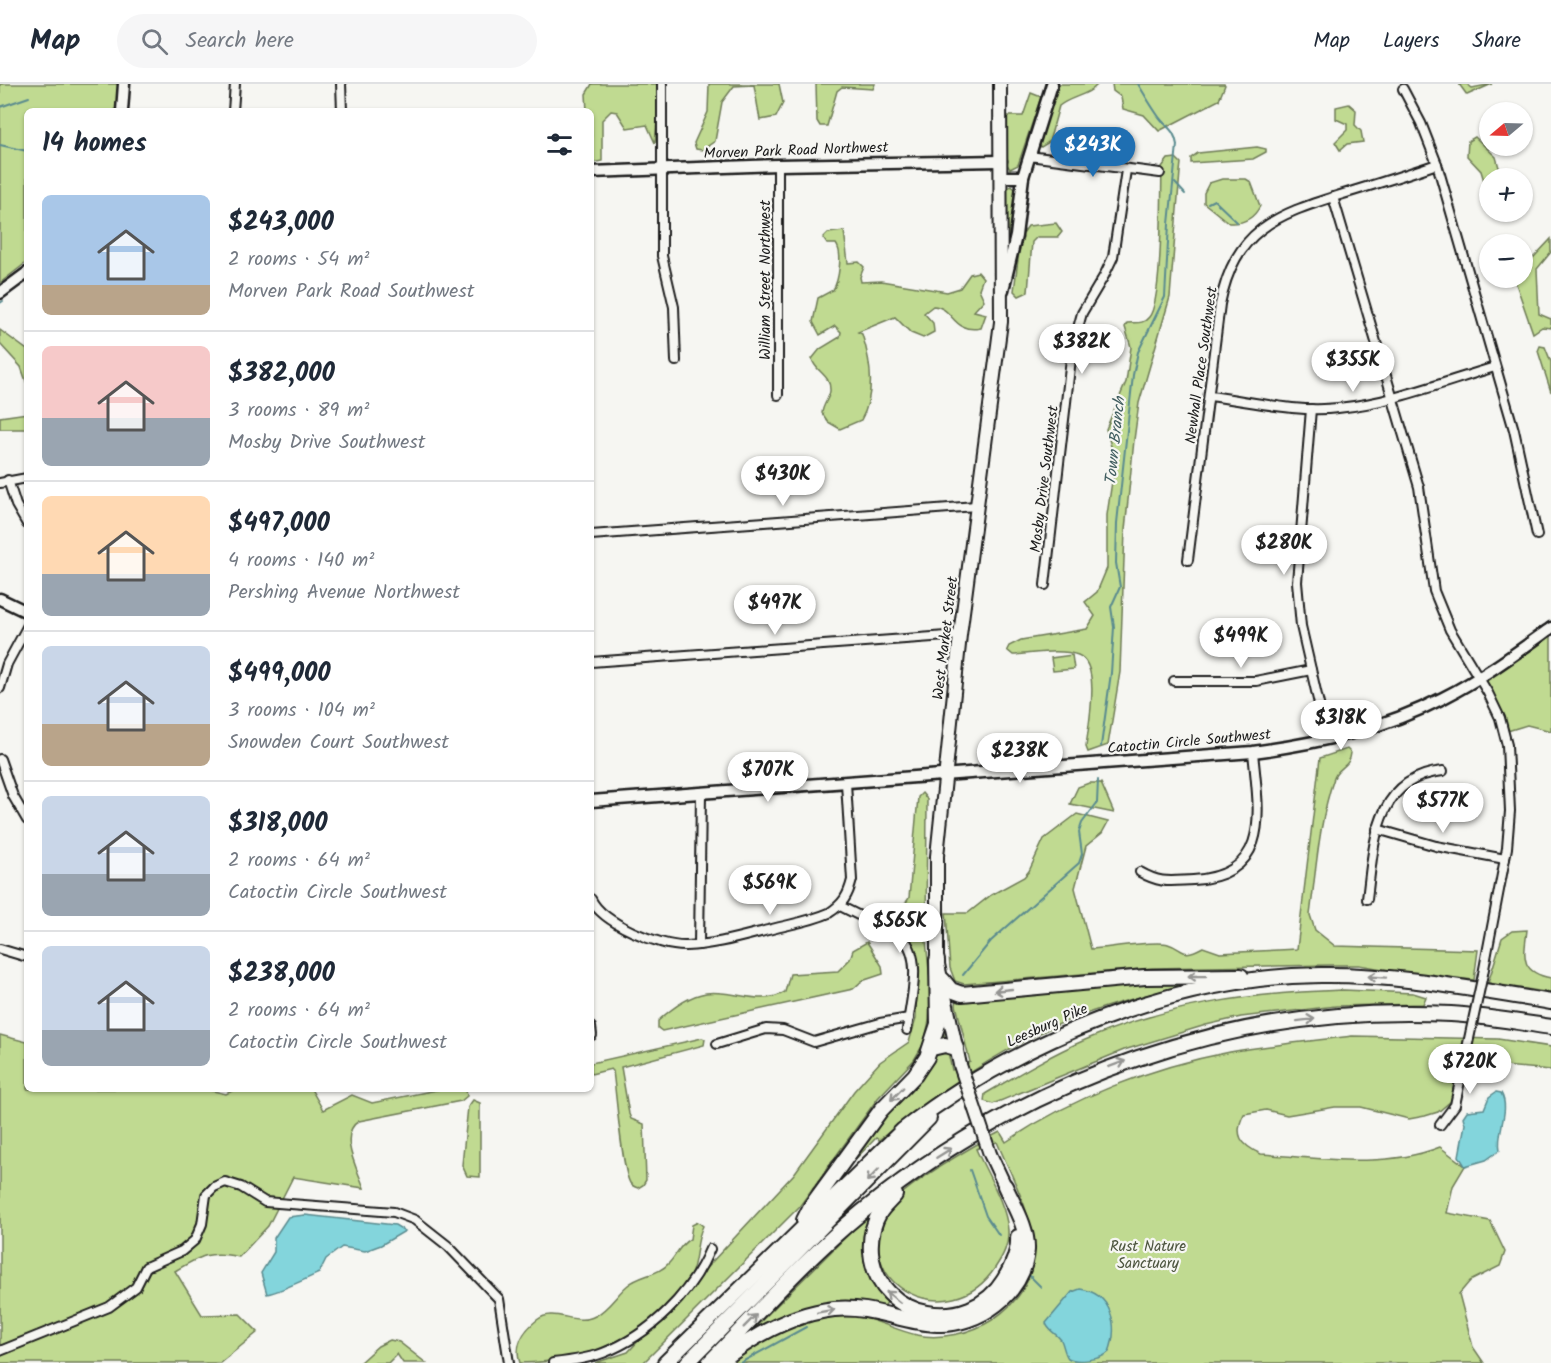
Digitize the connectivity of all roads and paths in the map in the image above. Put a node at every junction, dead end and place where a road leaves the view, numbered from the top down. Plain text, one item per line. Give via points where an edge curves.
1 (124, 84) edge
2 (235, 84) edge
3 (342, 84) edge
4 (662, 84) edge
5 (1000, 84) edge
6 (1052, 84) edge
7 (1403, 89) dead end
8 (122, 108) edge
9 (233, 108) edge
10 (342, 108) edge
11 (1029, 156) junction
12 (1001, 161) junction
13 (1437, 164) junction
14 (778, 165) junction
15 (663, 169) junction
16 (1126, 170) junction
17 (594, 172) edge
18 (1160, 173) dead end
19 (1002, 177) junction
20 (1023, 177) junction
21 (1333, 197) junction
22 (24, 275) edge
23 (1003, 291) junction
24 (0, 293) edge
25 (676, 361) dead end
26 (1495, 367) junction
27 (778, 395) dead end
28 (1209, 396) junction
29 (1393, 396) junction
30 (1311, 409) junction
31 (24, 479) edge
32 (4, 482) edge
33 (976, 506) junction
34 (24, 519) edge
35 (594, 535) edge
36 (1538, 535) dead end
37 (1188, 560) dead end
38 (1045, 585) dead end
39 (0, 599) edge
40 (24, 611) edge
41 (1551, 628) edge
42 (24, 633) edge
43 (960, 635) junction
44 (594, 662) edge
45 (1311, 670) junction
46 (1479, 678) junction
47 (1174, 681) dead end
48 (0, 688) edge
49 (1327, 739) junction
50 (1253, 752) junction
51 (0, 762) edge
52 (1443, 771) dead end
53 (944, 776) junction
54 (846, 783) junction
55 (701, 794) junction
56 (594, 801) edge
57 (24, 815) edge
58 (1377, 829) junction
59 (1505, 859) junction
60 (1140, 872) dead end
61 (1367, 899) dead end
62 (594, 903) edge
63 (840, 906) junction
64 (699, 945) junction
65 (0, 949) edge
66 (24, 956) edge
67 (938, 960) junction
68 (1276, 976) junction
69 (943, 980) junction
70 (1551, 1002) edge
71 (909, 1018) junction
72 (1551, 1027) edge
73 (908, 1030) dead end
74 (717, 1044) dead end
75 (932, 1048) junction
76 (956, 1048) junction
77 (940, 1101) junction
78 (1440, 1125) dead end
79 (913, 1173) junction
80 (1005, 1186) junction
81 (799, 1232) junction
82 (710, 1249) dead end
83 (0, 1351) edge
84 (509, 1363) edge
85 (553, 1363) edge
86 (665, 1363) edge
87 (687, 1363) edge
88 (709, 1363) edge
89 (718, 1363) edge

1 - 8 street
2 - 9 street
3 - 10 street
4 - 15 street
5 - 12 main road, West Market Street
6 - 11 street
7 - 13 street
11 - 16 street
11 - 20 street
12 - 14 street, Morven Park Road Northwest
12 - 19 main road, West Market Street
13 - 21 street, Newhall Place Southwest
13 - 26 street
14 - 15 street, Morven Park Road Northwest
14 - 27 street, William Street Northwest
15 - 17 street, Morven Park Road Northwest
15 - 25 street via 662,256 674,307
16 - 18 street
16 - 38 street, Mosby Drive Southwest via 1113,256 1082,313 1072,350
19 - 20 street
19 - 23 main road, West Market Street
20 - 23 street via 1014,246
21 - 28 street, Newhall Place Southwest via 1275,219 1240,250 1224,286
21 - 29 street
22 - 24 street
23 - 33 main road, West Market Street
26 - 29 street
26 - 36 street
28 - 30 street
28 - 37 street, Newhall Place Southwest
29 - 30 street via 1338,409
29 - 46 street via 1422,499 1434,591 1450,630
30 - 45 street via 1297,582
31 - 32 street
32 - 34 street
33 - 35 street
33 - 43 main road, West Market Street
39 - 40 street
41 - 46 street, Catoctin Circle Southwest
42 - 48 street via 7,664
43 - 44 street
43 - 53 main road, West Market Street
45 - 47 street via 1256,681
45 - 49 street
46 - 49 street, Catoctin Circle Southwest via 1411,713
46 - 59 street via 1500,718 1507,746 1510,812
49 - 50 street, Catoctin Circle Southwest
50 - 53 street, Catoctin Circle Southwest
50 - 60 street via 1259,827 1245,856 1226,872 1200,879 1156,881
51 - 57 street
52 - 58 street via 1416,776 1401,788
53 - 54 street, Catoctin Circle Southwest
53 - 67 main road, West Market Street via 937,856
54 - 55 street, Catoctin Circle Southwest
54 - 63 street via 852,880 848,896
55 - 56 street, Catoctin Circle Southwest
55 - 64 street
58 - 59 street via 1436,846
58 - 61 street
59 - 78 street, bridge via 1455,1105
62 - 64 street via 603,916 644,935 676,945
63 - 64 street via 820,916
63 - 71 street via 902,937 910,945 914,966
65 - 66 street
67 - 69 main road, West Market Street
67 - 75 highway via 938,1024
68 -> 69 highway via 1145,977 962,994 951,990
70 -> 68 highway, Leesburg Pike via 1375,976
68 - 77 highway, Leesburg Pike via 1151,1003 1078,1027 1000,1064
69 - 76 main road, West Market Street
71 - 73 street
71 - 74 street via 814,1042 783,1030 766,1029
79 -> 72 highway via 1052,1092 1115,1064 1199,1038 1269,1024 1387,1013 1454,1015
75 - 76 highway
75 -> 81 highway via 811,1206
76 - 80 main road, West Market Street, bridge via 990,1154
77 - 81 highway, Leesburg Pike via 868,1162
77 -> 87 highway via 924,1125
80 -> 79 highway via 1016,1218 1019,1247 1011,1270 1000,1287 979,1305 961,1312 925,1313 886,1292 871,1254 877,1219
88 -> 79 highway via 830,1240
89 -> 80 highway via 765,1331 831,1309 880,1311 936,1324 963,1321 989,1310 1010,1291 1027,1251 1022,1224
81 - 86 highway, Leesburg Pike
82 - 85 street via 700,1273 645,1330 603,1353
83 - 84 street via 109,1307 136,1287 146,1267 183,1251 195,1240 202,1224 206,1195 225,1182 265,1202 394,1212 416,1220 499,1299

